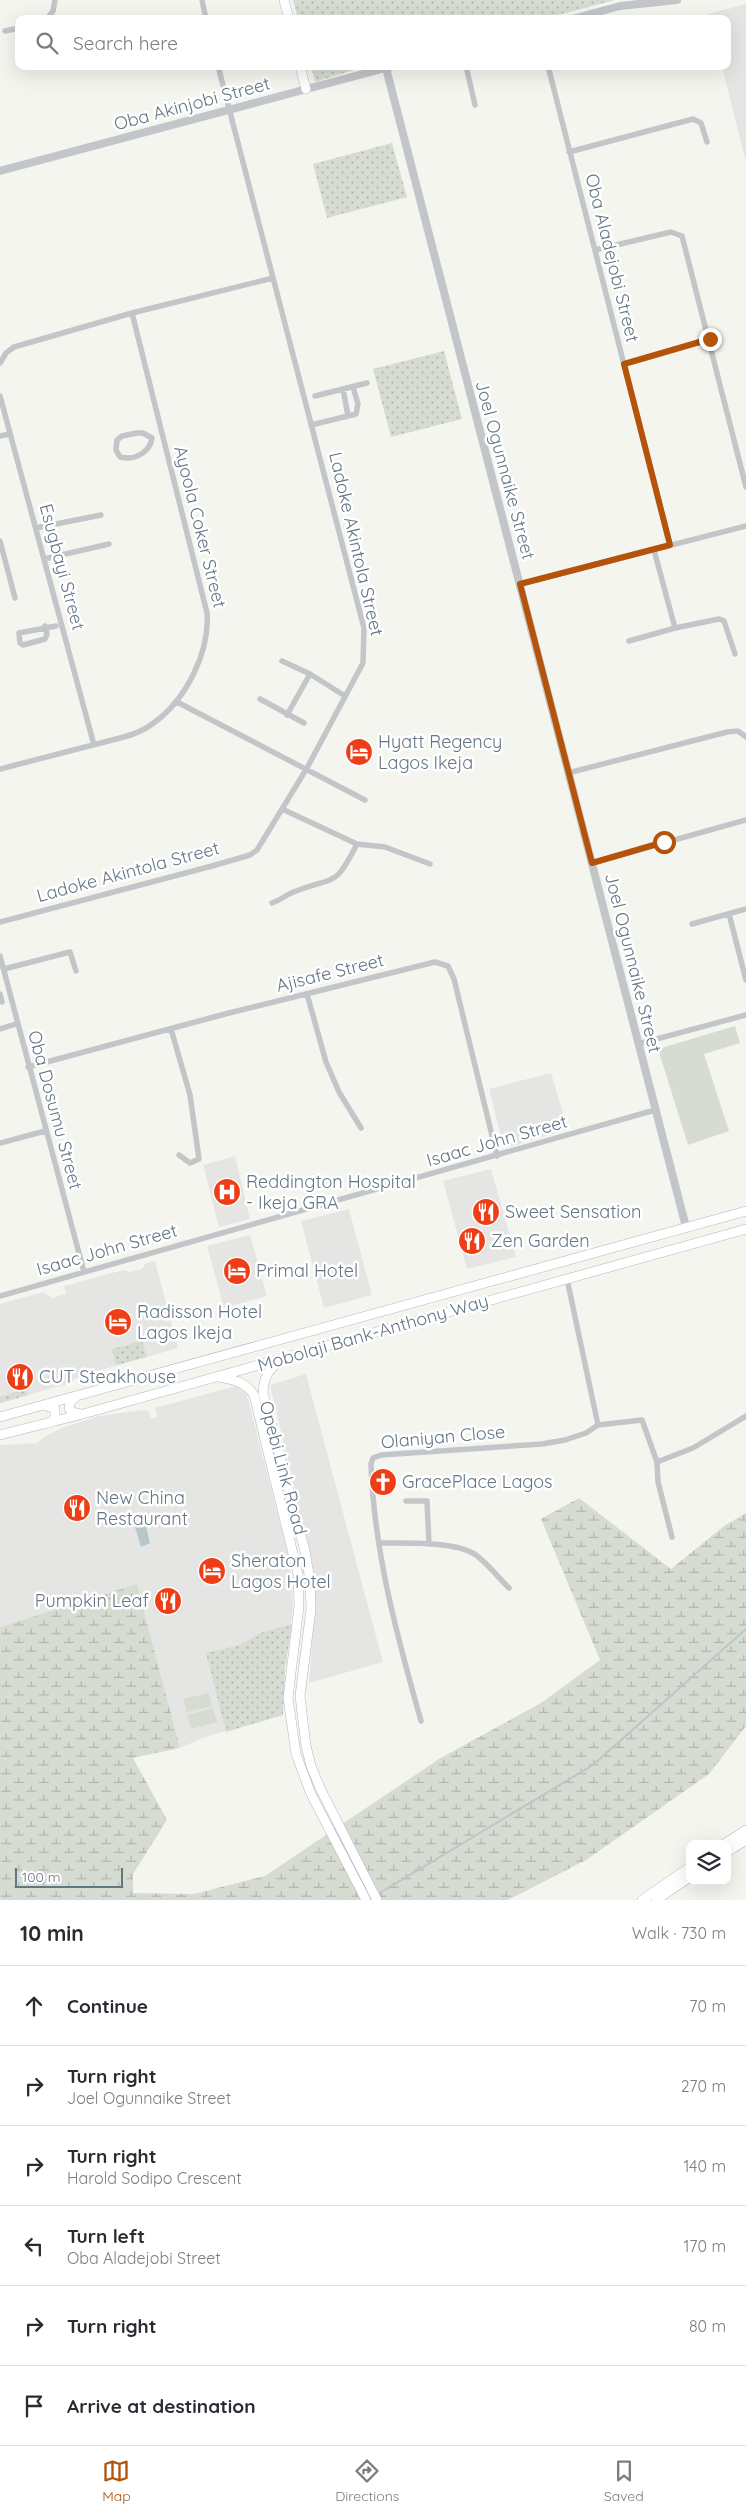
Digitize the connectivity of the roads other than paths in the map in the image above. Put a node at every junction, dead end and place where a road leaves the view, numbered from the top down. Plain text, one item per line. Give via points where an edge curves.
1 (55, 0) edge
2 (202, 0) edge
3 (284, 0) edge
4 (677, 0) edge
5 (657, 1) edge
6 (50, 15) edge
7 (205, 15) edge
8 (288, 15) edge
9 (587, 15) edge
10 (15, 29) edge
11 (5, 31) dead end
12 (219, 70) edge
13 (301, 70) edge
14 (378, 70) edge
15 (390, 70) edge
16 (467, 70) edge
17 (549, 70) edge
18 (306, 89) junction
19 (474, 104) dead end
20 (228, 111) junction
21 (707, 142) dead end
22 (569, 152) junction
23 (0, 171) edge
24 (595, 250) junction
25 (273, 278) junction
26 (132, 313) junction
27 (710, 339) junction
28 (0, 363) edge
29 (624, 364) junction
30 (368, 383) dead end
31 (354, 386) junction
32 (343, 389) junction
33 (0, 396) edge
34 (316, 396) dead end
35 (348, 416) junction
36 (311, 425) junction
37 (9, 434) junction
38 (162, 435) junction
39 (0, 436) edge
40 (152, 438) junction
41 (746, 487) edge
42 (101, 515) dead end
43 (746, 526) edge
44 (36, 528) junction
45 (0, 541) edge
46 (109, 544) dead end
47 (670, 545) junction
48 (654, 550) junction
49 (44, 559) junction
50 (520, 584) junction
51 (15, 598) dead end
52 (46, 626) junction
53 (56, 626) dead end
54 (675, 628) junction
55 (629, 641) dead end
56 (735, 654) dead end
57 (282, 661) dead end
58 (310, 674) junction
59 (345, 696) junction
60 (260, 699) dead end
61 (177, 702) junction
62 (287, 715) junction
63 (304, 723) dead end
64 (746, 737) edge
65 (94, 745) junction
66 (307, 768) junction
67 (0, 769) edge
68 (568, 773) junction
69 (365, 800) dead end
70 (282, 809) junction
71 (746, 820) edge
72 (357, 844) junction
73 (592, 863) junction
74 (430, 864) dead end
75 (272, 903) dead end
76 (746, 909) edge
77 (729, 914) junction
78 (0, 922) edge
79 (692, 924) dead end
80 (0, 956) edge
81 (4, 969) junction
82 (76, 971) dead end
83 (746, 980) edge
84 (0, 994) edge
85 (307, 994) junction
86 (3, 1002) edge
87 (746, 1015) edge
88 (16, 1024) junction
89 (0, 1029) edge
90 (171, 1029) junction
91 (638, 1044) junction
92 (28, 1067) junction
93 (655, 1110) junction
94 (361, 1128) dead end
95 (45, 1131) junction
96 (0, 1143) edge
97 (179, 1155) dead end
98 (497, 1156) junction
99 (746, 1211) edge
100 (686, 1228) junction
101 (746, 1229) edge
102 (84, 1272) junction
103 (567, 1279) junction
104 (0, 1296) edge
105 (285, 1357) junction
106 (215, 1377) junction
107 (79, 1395) junction
108 (44, 1405) junction
109 (83, 1414) junction
110 (746, 1416) edge
111 (0, 1417) edge
112 (50, 1423) junction
113 (598, 1425) junction
114 (0, 1435) edge
115 (657, 1462) junction
116 (406, 1501) dead end
117 (672, 1537) dead end
118 (380, 1543) junction
119 (429, 1544) junction
120 (509, 1588) dead end
121 (421, 1721) dead end
122 (746, 1830) edge
123 (730, 1840) edge
124 (746, 1840) edge
125 (731, 1849) edge
126 (686, 1870) edge
127 (686, 1880) edge
128 (366, 1900) edge
129 (377, 1900) edge
130 (642, 1900) edge
131 (656, 1900) edge

1 - 6 street
2 - 7 street
3 - 8 main road
4 - 5 street
5 - 9 street
10 - 11 street
12 - 20 street, Ladoke Akintola Street
13 - 18 main road
14 - 18 street, Oba Akinjobi Street
15 - 50 street, Joel Ogunnaike Street
16 - 19 street
17 - 22 street, Oba Aladejobi Street
18 - 20 street, Oba Akinjobi Street
20 - 23 street, Oba Akinjobi Street
20 - 25 street, Ladoke Akintola Street
21 - 22 street via 701,123 693,119
22 - 24 street, Oba Aladejobi Street
24 - 27 street via 671,232 682,236
24 - 29 street, Oba Aladejobi Street
25 - 26 street
25 - 36 street, Ladoke Akintola Street
26 - 28 street via 14,347
26 - 38 street, Ayoola Coker Street
27 - 29 street
27 - 41 street
29 - 47 street, Oba Aladejobi Street
30 - 31 street
31 - 32 street
31 - 35 street via 358,410
32 - 34 street
32 - 35 street
33 - 37 street, Esugbayi Street
35 - 36 street
36 - 59 street, Ladoke Akintola Street via 364,628 363,663
37 - 39 street
37 - 44 street, Esugbayi Street
38 - 40 street
38 - 61 street, Ayoola Coker Street via 208,627 195,667
40 - 40 street via 144,433 122,436 117,440 116,450 120,457 135,456 151,447
42 - 44 street
43 - 47 street
44 - 49 street, Esugbayi Street
45 - 51 street
46 - 49 street
47 - 48 street
48 - 50 street
48 - 54 street
49 - 65 street, Esugbayi Street
50 - 68 street, Joel Ogunnaike Street
52 - 52 street via 45,639 20,643 19,633
52 - 53 street
54 - 55 street
54 - 56 street via 710,620 724,621
57 - 58 street
58 - 59 street
58 - 62 street
59 - 66 street, Ladoke Akintola Street
60 - 62 street
61 - 65 street, Ayoola Coker Street via 137,733
61 - 66 street
62 - 63 street
64 - 68 street via 738,731 727,732
65 - 67 street, Ayoola Coker Street
66 - 69 street
66 - 70 street, Ladoke Akintola Street
68 - 73 street, Joel Ogunnaike Street
70 - 72 street
70 - 78 street, Ladoke Akintola Street via 263,842 250,855
71 - 73 street
72 - 74 street via 385,846
72 - 75 street via 335,879 289,893
73 - 91 street, Joel Ogunnaike Street
76 - 77 street
77 - 79 street
77 - 83 street
80 - 81 street, Oba Dosumu Street
81 - 82 street via 70,952
81 - 88 street, Oba Dosumu Street
84 - 86 street
85 - 90 street, Ajisafe Street
85 - 94 street via 326,1062 339,1092
85 - 98 street, Ajisafe Street via 435,962 448,966 454,978
87 - 91 street
88 - 89 street
88 - 92 street, Oba Dosumu Street
90 - 92 street, Ajisafe Street
90 - 97 street via 190,1095 199,1159 190,1163
91 - 93 street, Joel Ogunnaike Street
92 - 95 street, Oba Dosumu Street
93 - 98 street, Isaac John Street
93 - 100 street, Joel Ogunnaike Street
95 - 96 street
95 - 102 street, Oba Dosumu Street
98 - 102 street, Isaac John Street
99 - 100 main road, Mobolaji Bank-Anthony Way
100 - 107 main road, Mobolaji Bank-Anthony Way
101 - 103 main road, Mobolaji Bank-Anthony Way
102 - 104 street, Isaac John Street
103 - 105 main road, Mobolaji Bank-Anthony Way
103 - 113 street
105 - 106 main road, Mobolaji Bank-Anthony Way
105 - 129 main road, Opebi Link Road via 269,1369 263,1392 310,1580 300,1711 311,1766
106 - 109 main road, Mobolaji Bank-Anthony Way
106 - 128 main road, Opebi Link Road via 247,1385 254,1395 295,1557 300,1589 288,1698 296,1754 311,1794
107 - 108 main road, Mobolaji Bank-Anthony Way
107 - 109 main road via 71,1400 69,1408 71,1412
108 - 111 main road, Mobolaji Bank-Anthony Way
108 - 112 main road via 55,1409 55,1418
109 - 112 main road, Mobolaji Bank-Anthony Way
110 - 115 street via 693,1448
112 - 114 main road, Mobolaji Bank-Anthony Way
113 - 115 street via 642,1420
113 - 118 street, Olaniyan Close via 586,1433 542,1444 376,1456 371,1464 372,1509
115 - 117 street via 658,1482
116 - 119 street via 426,1501
118 - 119 street
118 - 121 street, Olaniyan Close via 380,1560 393,1619
119 - 120 street via 475,1555
122 - 123 main road
124 - 125 main road
126 - 130 main road
127 - 131 main road

